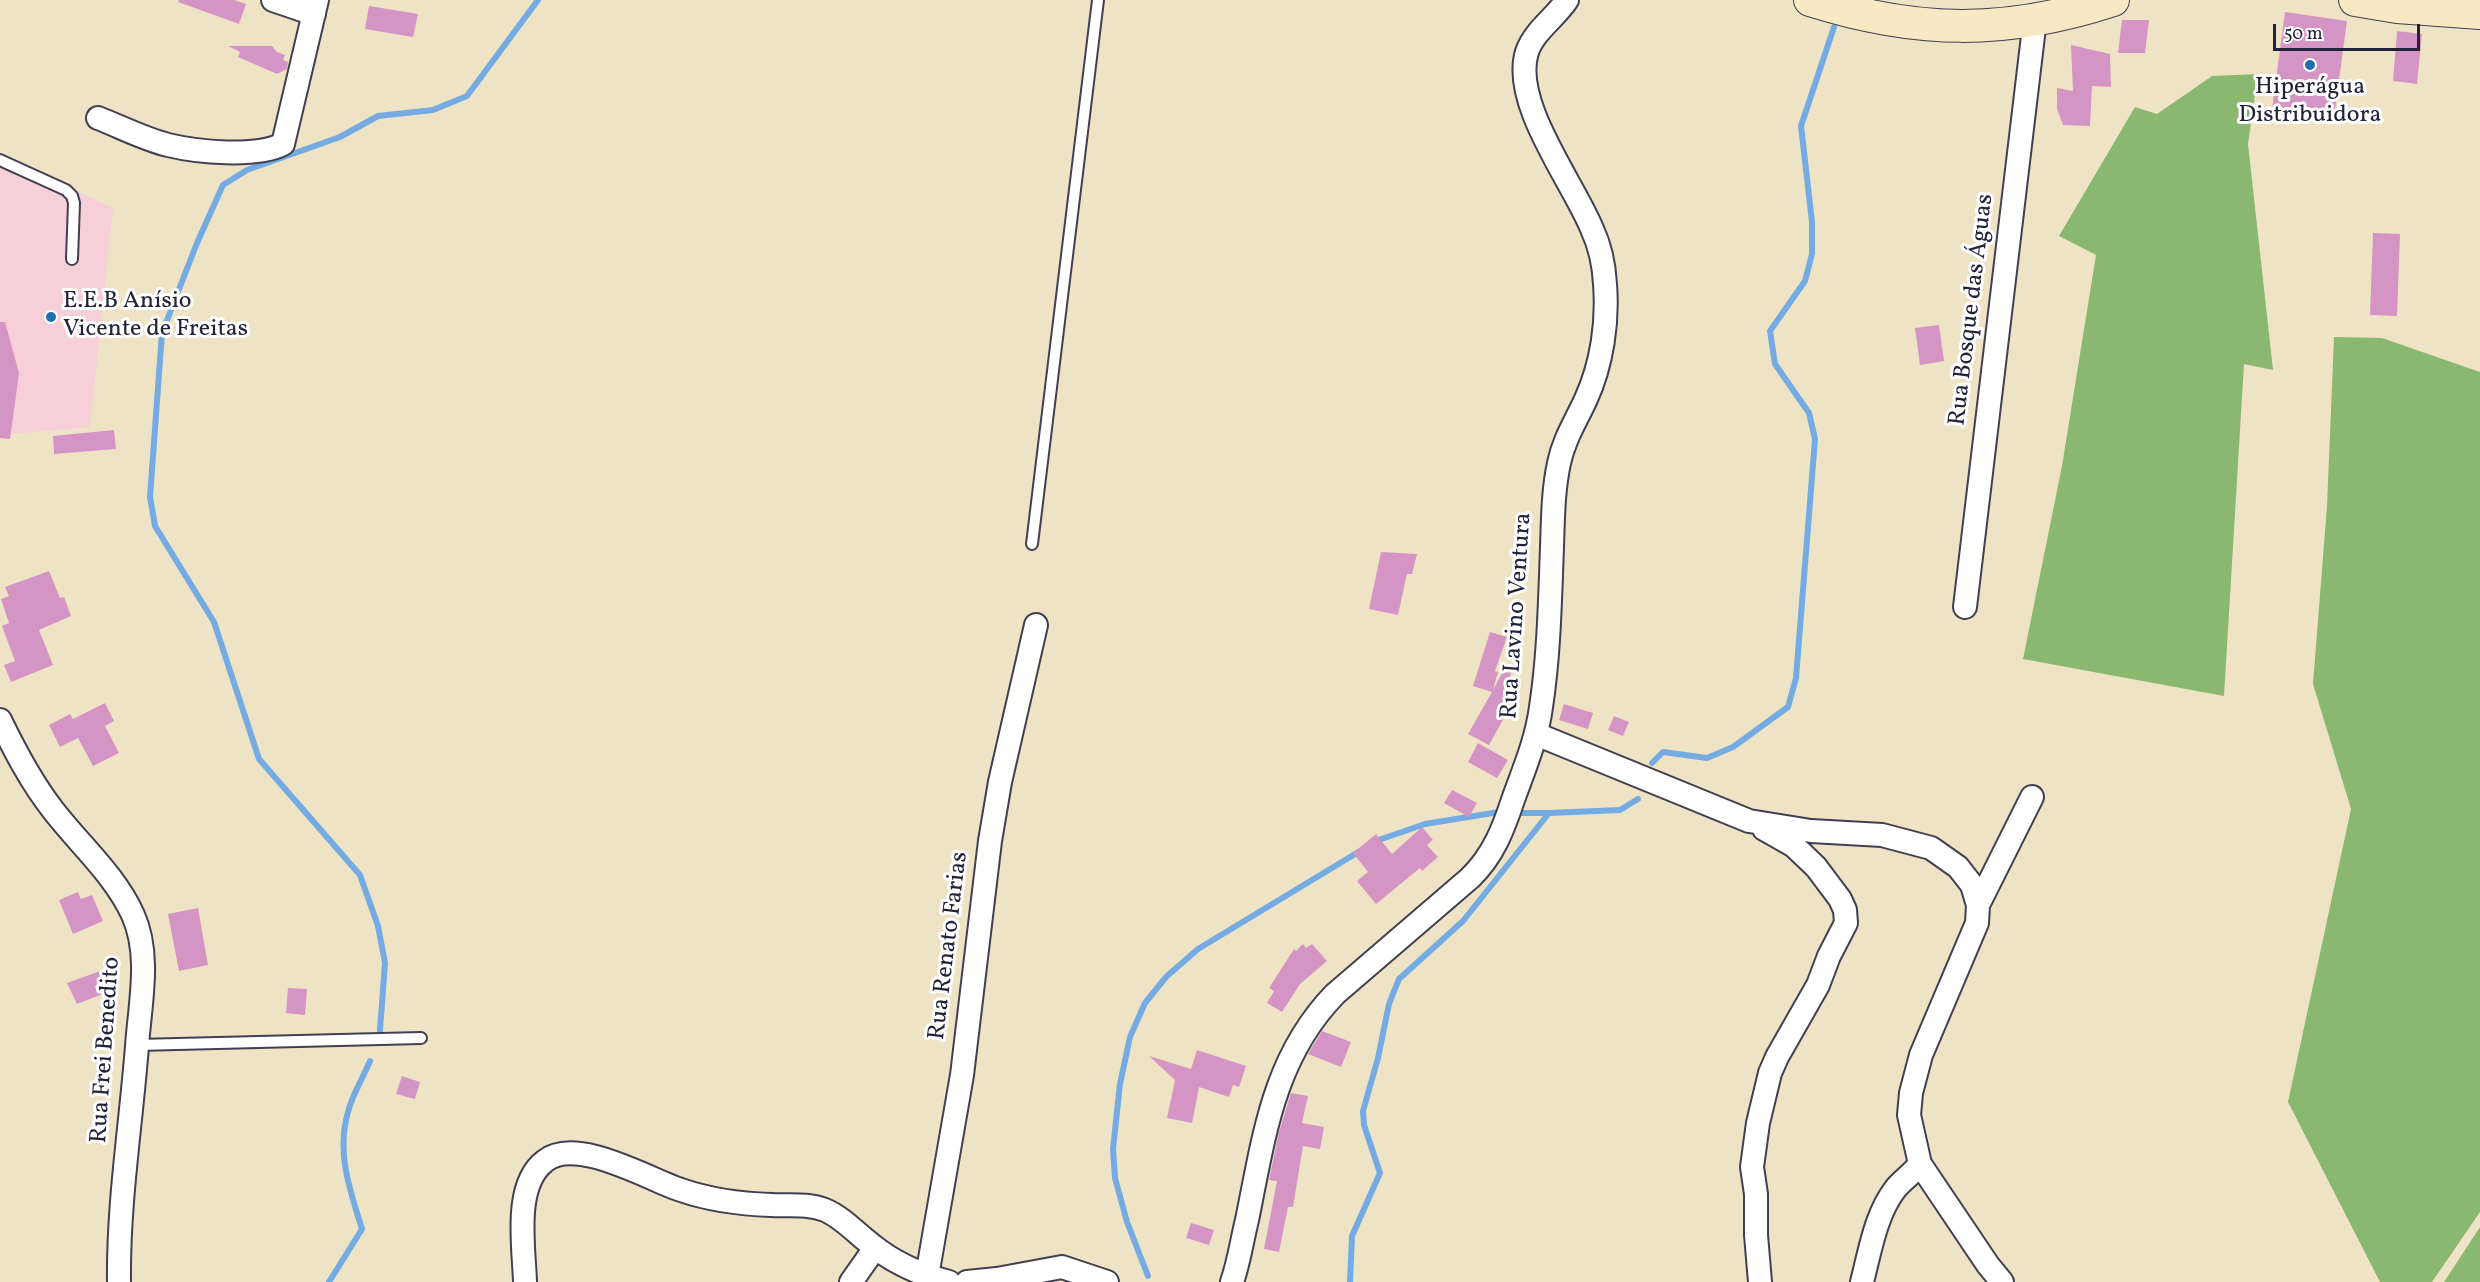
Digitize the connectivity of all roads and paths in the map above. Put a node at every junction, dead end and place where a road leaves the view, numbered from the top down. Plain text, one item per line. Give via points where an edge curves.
1 (273, 0) edge
2 (1098, 0) edge
3 (1567, 0) edge
4 (1810, 0) edge
5 (2113, 0) edge
6 (2355, 0) edge
7 (315, 7) edge
8 (2480, 13) edge
9 (2035, 19) junction
10 (98, 118) dead end
11 (0, 160) edge
12 (72, 259) dead end
13 (1032, 544) dead end
14 (1965, 607) dead end
15 (1036, 625) dead end
16 (0, 720) edge
17 (1536, 734) junction
18 (2032, 797) dead end
19 (1749, 821) junction
20 (1978, 905) junction
21 (421, 1038) dead end
22 (137, 1045) junction
23 (1920, 1164) junction
24 (875, 1248) junction
25 (927, 1276) junction
26 (119, 1282) edge
27 (525, 1282) edge
28 (851, 1282) edge
29 (949, 1282) edge
30 (967, 1282) edge
31 (1107, 1282) edge
32 (1232, 1282) edge
33 (1760, 1282) edge
34 (1862, 1282) edge
35 (2002, 1282) edge

1 - 7 street
2 - 13 lane
3 - 17 street, Rua Lavino Ventura via 1532,42 1524,81 1536,119 1597,242 1606,301 1596,372 1566,438 1557,472 1542,706
4 - 9 main road via 1871,16 1925,24 1988,26
5 - 9 main road
6 - 8 main road
7 - 10 street via 283,144 239,153 176,146
9 - 14 street, Rua Bosque das Águas
11 - 12 lane via 72,196
15 - 25 street, Rua Renato Farias via 991,831 962,1075
16 - 22 street, Rua Frei Benedito via 39,790 124,896 134,917 143,978
17 - 19 street
17 - 32 street, Rua Lavino Ventura via 1501,835 1484,863 1335,994 1299,1040 1270,1110
18 - 20 street
19 - 20 street via 1811,831 1882,835 1931,848 1965,874
19 - 33 street via 1809,859 1840,899 1846,923 1818,985 1776,1057 1758,1123 1752,1167
20 - 23 street via 1974,936 1921,1055 1911,1093 1909,1115
21 - 22 lane
22 - 26 street, Rua Frei Benedito
23 - 34 street via 1887,1203
23 - 35 street
24 - 25 street
24 - 27 street via 820,1208 709,1198 593,1156 565,1153 541,1164 525,1193
24 - 28 street
25 - 29 street
30 - 31 street via 1062,1267

